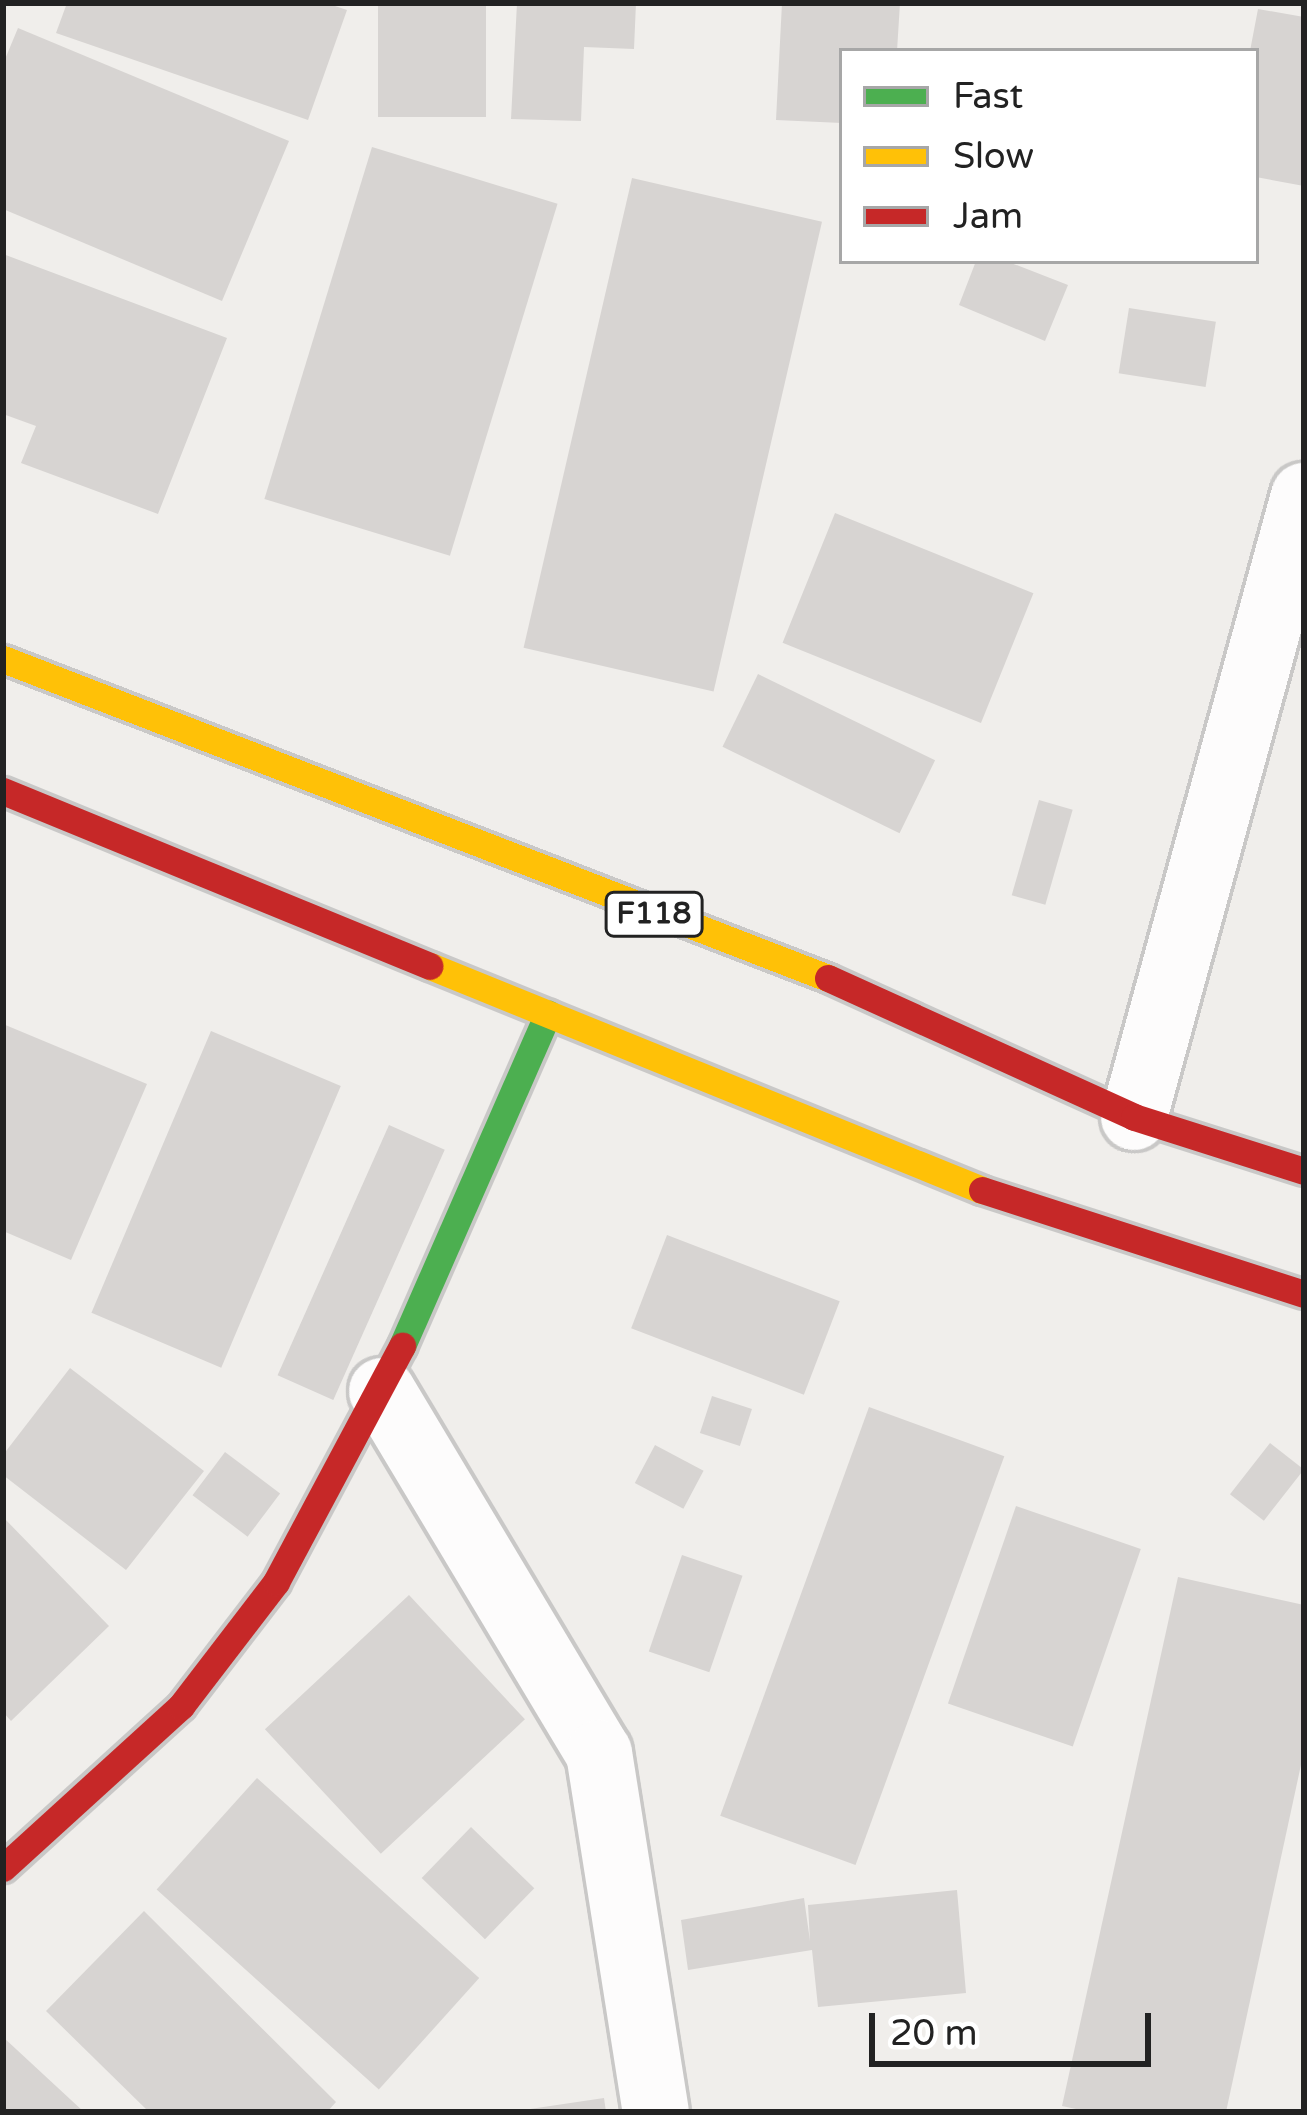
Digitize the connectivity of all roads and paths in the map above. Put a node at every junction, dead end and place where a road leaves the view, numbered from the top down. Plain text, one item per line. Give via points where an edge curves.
1 (1304, 496) edge
2 (3, 659) edge
3 (3, 791) edge
4 (548, 1014) junction
5 (1134, 1117) junction
6 (1304, 1171) edge
7 (1304, 1294) edge
8 (382, 1391) junction
9 (3, 1868) edge
10 (656, 2112) edge

1 - 5 street
2 - 5 main road, F118 via 890,1002
3 - 4 main road
4 - 7 main road via 959,1182
4 - 8 main road
5 - 6 main road, F118
8 - 9 main road via 276,1582 181,1706
8 - 10 street via 599,1753

